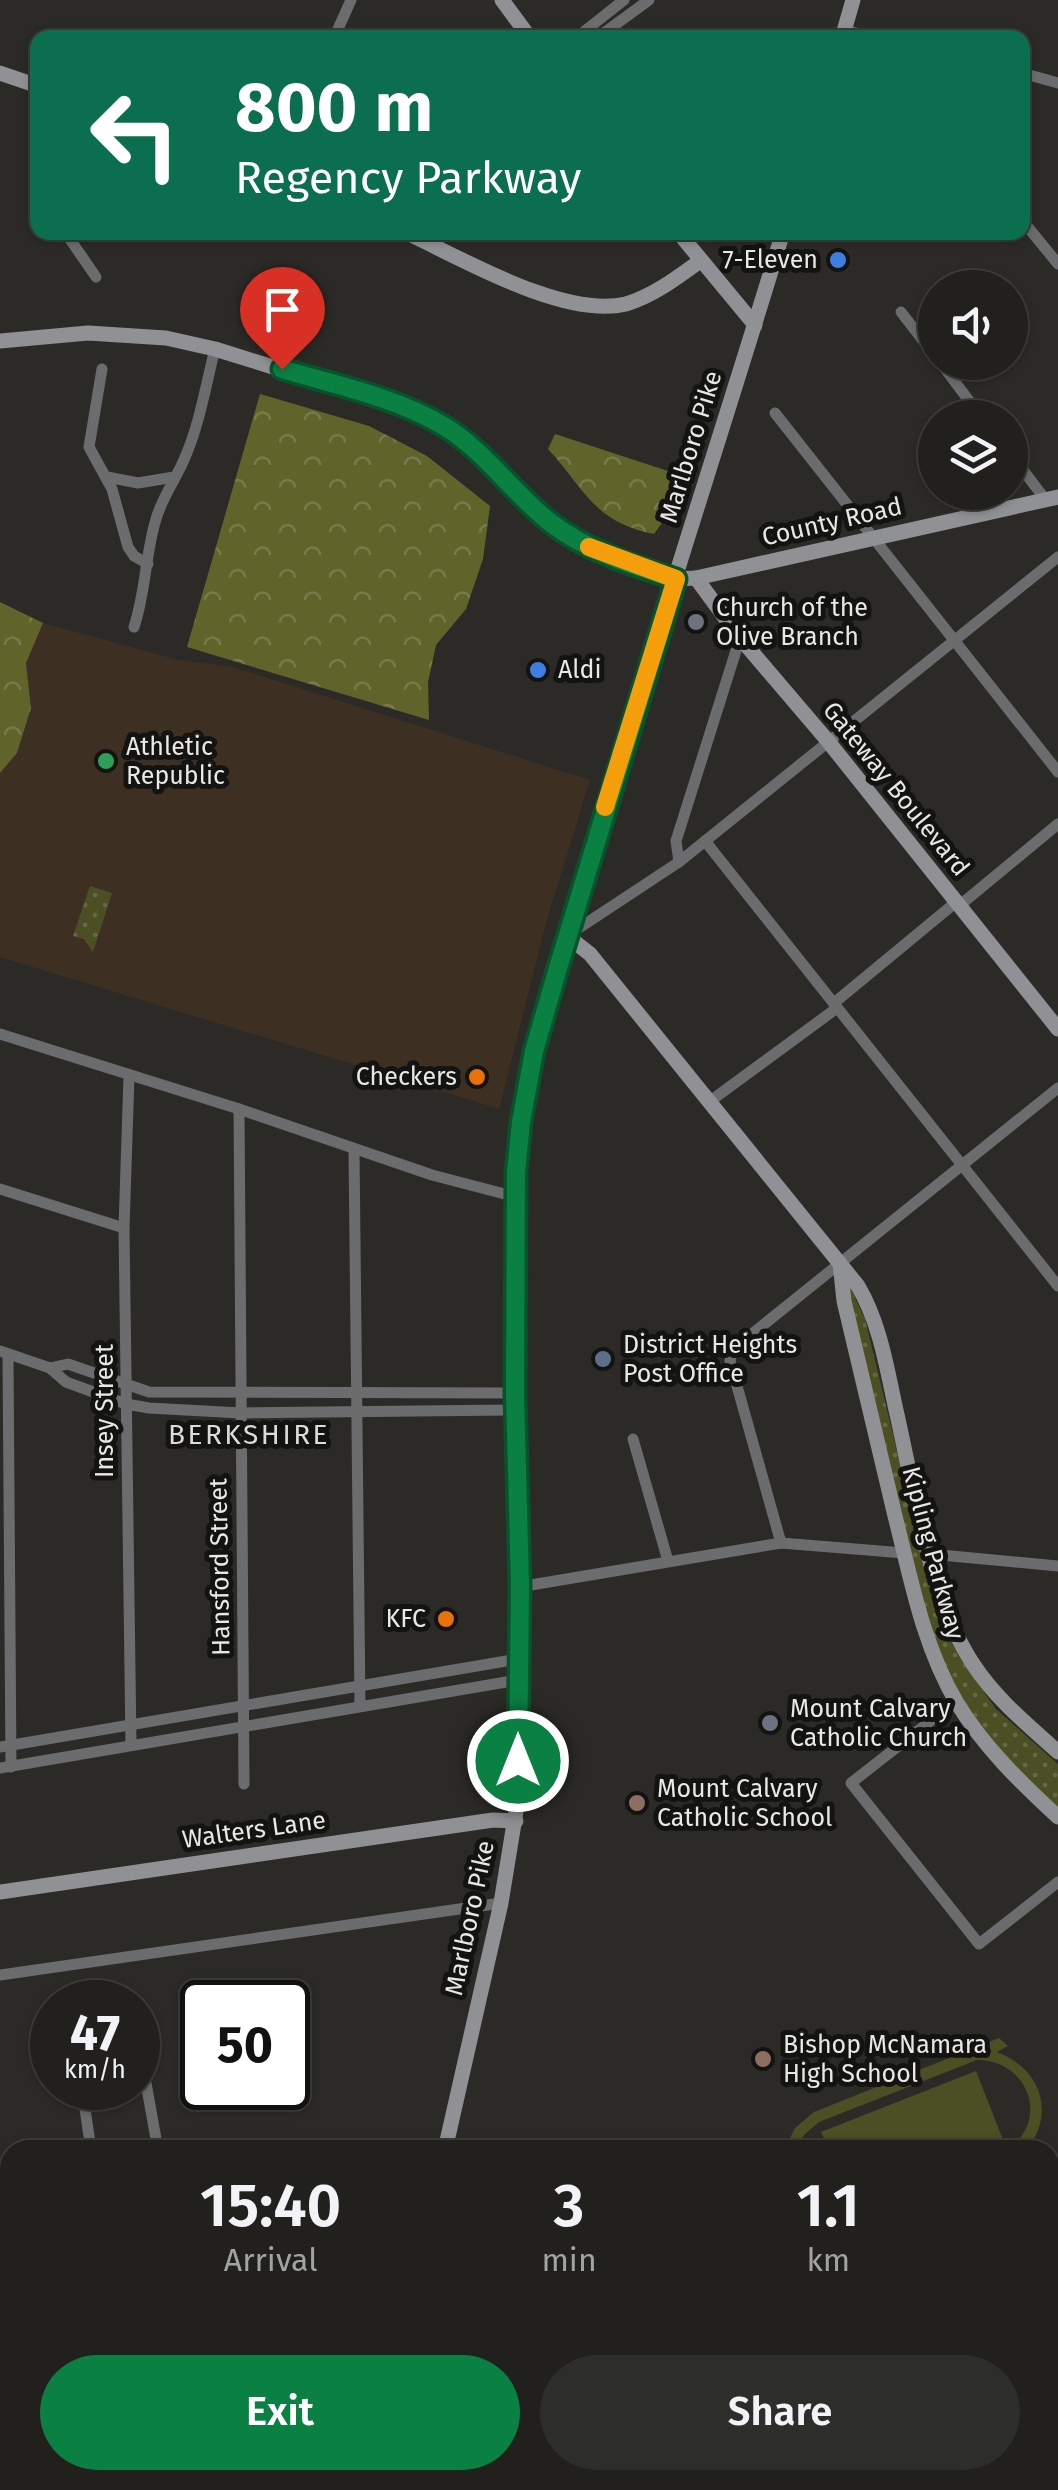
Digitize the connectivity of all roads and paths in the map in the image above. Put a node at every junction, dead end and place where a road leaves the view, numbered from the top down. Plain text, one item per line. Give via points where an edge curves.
1 (350, 0) edge
2 (502, 0) edge
3 (624, 0) edge
4 (649, 0) edge
5 (853, 0) edge
6 (337, 30) edge
7 (524, 30) edge
8 (586, 30) edge
9 (608, 30) edge
10 (844, 30) edge
11 (0, 73) edge
12 (1030, 75) edge
13 (1058, 82) edge
14 (30, 83) edge
15 (1030, 230) edge
16 (70, 240) edge
17 (423, 240) edge
18 (684, 240) edge
19 (781, 240) edge
20 (700, 261) junction
21 (1058, 264) edge
22 (96, 276) dead end
23 (901, 312) dead end
24 (755, 325) junction
25 (918, 334) edge
26 (0, 341) edge
27 (215, 349) junction
28 (102, 369) dead end
29 (774, 414) dead end
30 (1028, 472) edge
31 (107, 477) junction
32 (174, 477) junction
33 (1052, 498) edge
34 (874, 538) junction
35 (1058, 557) edge
36 (148, 564) junction
37 (696, 578) junction
38 (676, 579) junction
39 (134, 627) dead end
40 (740, 638) junction
41 (955, 640) junction
42 (827, 740) junction
43 (1058, 772) edge
44 (1058, 824) edge
45 (705, 841) junction
46 (678, 862) junction
47 (957, 905) junction
48 (567, 936) junction
49 (835, 1005) junction
50 (1058, 1029) edge
51 (0, 1034) edge
52 (128, 1076) junction
53 (1058, 1088) edge
54 (709, 1102) junction
55 (239, 1109) junction
56 (354, 1150) junction
57 (962, 1165) junction
58 (0, 1189) edge
59 (516, 1197) junction
60 (124, 1228) junction
61 (840, 1262) junction
62 (1058, 1286) edge
63 (4, 1352) edge
64 (50, 1368) junction
65 (126, 1383) junction
66 (241, 1393) junction
67 (355, 1393) junction
68 (515, 1401) junction
69 (126, 1404) junction
70 (356, 1412) junction
71 (241, 1413) junction
72 (633, 1439) dead end
73 (782, 1544) junction
74 (904, 1552) junction
75 (930, 1554) junction
76 (668, 1561) junction
77 (1058, 1566) edge
78 (520, 1586) junction
79 (518, 1659) junction
80 (518, 1680) junction
81 (360, 1687) junction
82 (956, 1701) junction
83 (360, 1705) junction
84 (245, 1706) junction
85 (130, 1724) junction
86 (244, 1727) junction
87 (131, 1746) junction
88 (4, 1747) edge
89 (1058, 1752) edge
90 (5, 1767) edge
91 (244, 1784) dead end
92 (1058, 1816) edge
93 (516, 1821) junction
94 (1058, 1882) edge
95 (0, 1892) edge
96 (501, 1903) junction
97 (0, 1975) edge
98 (85, 2110) edge
99 (151, 2110) edge
100 (90, 2140) edge
101 (156, 2140) edge
102 (447, 2140) edge

1 - 6 street
2 - 7 street
3 - 8 street
4 - 9 street
5 - 10 street
11 - 14 street
12 - 13 street
15 - 21 street
16 - 22 street
17 - 20 street via 528,288 589,306 627,303
18 - 20 street
19 - 24 street, Marlboro Pike
20 - 24 street
23 - 25 street
24 - 38 street, Marlboro Pike
26 - 27 street via 116,333
27 - 32 street via 190,446
27 - 38 street via 425,416 462,439 552,523 589,548
28 - 31 street via 88,447
29 - 34 street
30 - 33 street
31 - 32 street via 138,483
31 - 36 street via 128,547
32 - 36 street via 156,518
33 - 34 street, County Road
34 - 37 street, County Road
34 - 41 street
35 - 41 street
36 - 39 street
37 - 38 street, County Road
37 - 40 street, Gateway Boulevard
38 - 48 street, Marlboro Pike
40 - 42 street, Gateway Boulevard
40 - 46 street via 676,841
41 - 42 street
41 - 43 street
42 - 45 street
42 - 47 street, Gateway Boulevard
44 - 47 street
45 - 46 street
45 - 49 street
46 - 48 street
47 - 49 street
47 - 50 street, Gateway Boulevard
48 - 54 street, Kipling Parkway via 590,954
48 - 59 street, Marlboro Pike via 528,1081
49 - 54 street
49 - 57 street
51 - 52 street
52 - 55 street
52 - 60 street, Insey Street
53 - 57 street
54 - 61 street, Kipling Parkway
55 - 56 street
55 - 66 street, Hansford Street
56 - 59 street
56 - 67 street
57 - 61 street
57 - 62 street
58 - 60 street
59 - 68 street, Marlboro Pike
60 - 65 street, Insey Street
61 - 73 street via 731,1352
61 - 74 street, Kipling Parkway
61 - 75 street, Kipling Parkway via 873,1317
63 - 64 street
63 - 88 street
64 - 65 street via 68,1364
64 - 69 street via 66,1382
65 - 66 street via 149,1392
65 - 69 street, Insey Street
66 - 67 street
66 - 71 street, Hansford Street
67 - 68 street
67 - 70 street
68 - 70 street
68 - 78 street, Marlboro Pike
69 - 71 street
69 - 85 street, Insey Street
70 - 71 street
70 - 81 street
71 - 84 street, Hansford Street
72 - 76 street
73 - 74 street
73 - 76 street
74 - 82 street, Kipling Parkway via 930,1645
75 - 77 street
75 - 89 street, Kipling Parkway via 942,1604 975,1667
76 - 78 street
78 - 79 street, Marlboro Pike
79 - 80 street, Marlboro Pike
79 - 81 street
80 - 83 street
80 - 93 street, Marlboro Pike
81 - 83 street
81 - 84 street
82 - 92 street, Kipling Parkway via 1004,1765
82 - 94 street via 850,1783 979,1944
83 - 86 street
84 - 85 street
84 - 86 street, Hansford Street
85 - 87 street, Insey Street
85 - 88 street
86 - 87 street
86 - 91 street, Hansford Street
87 - 90 street
88 - 90 street
93 - 95 street, Walters Lane
93 - 96 street, Marlboro Pike
96 - 97 street
96 - 102 street, Marlboro Pike
98 - 100 street
99 - 101 street

